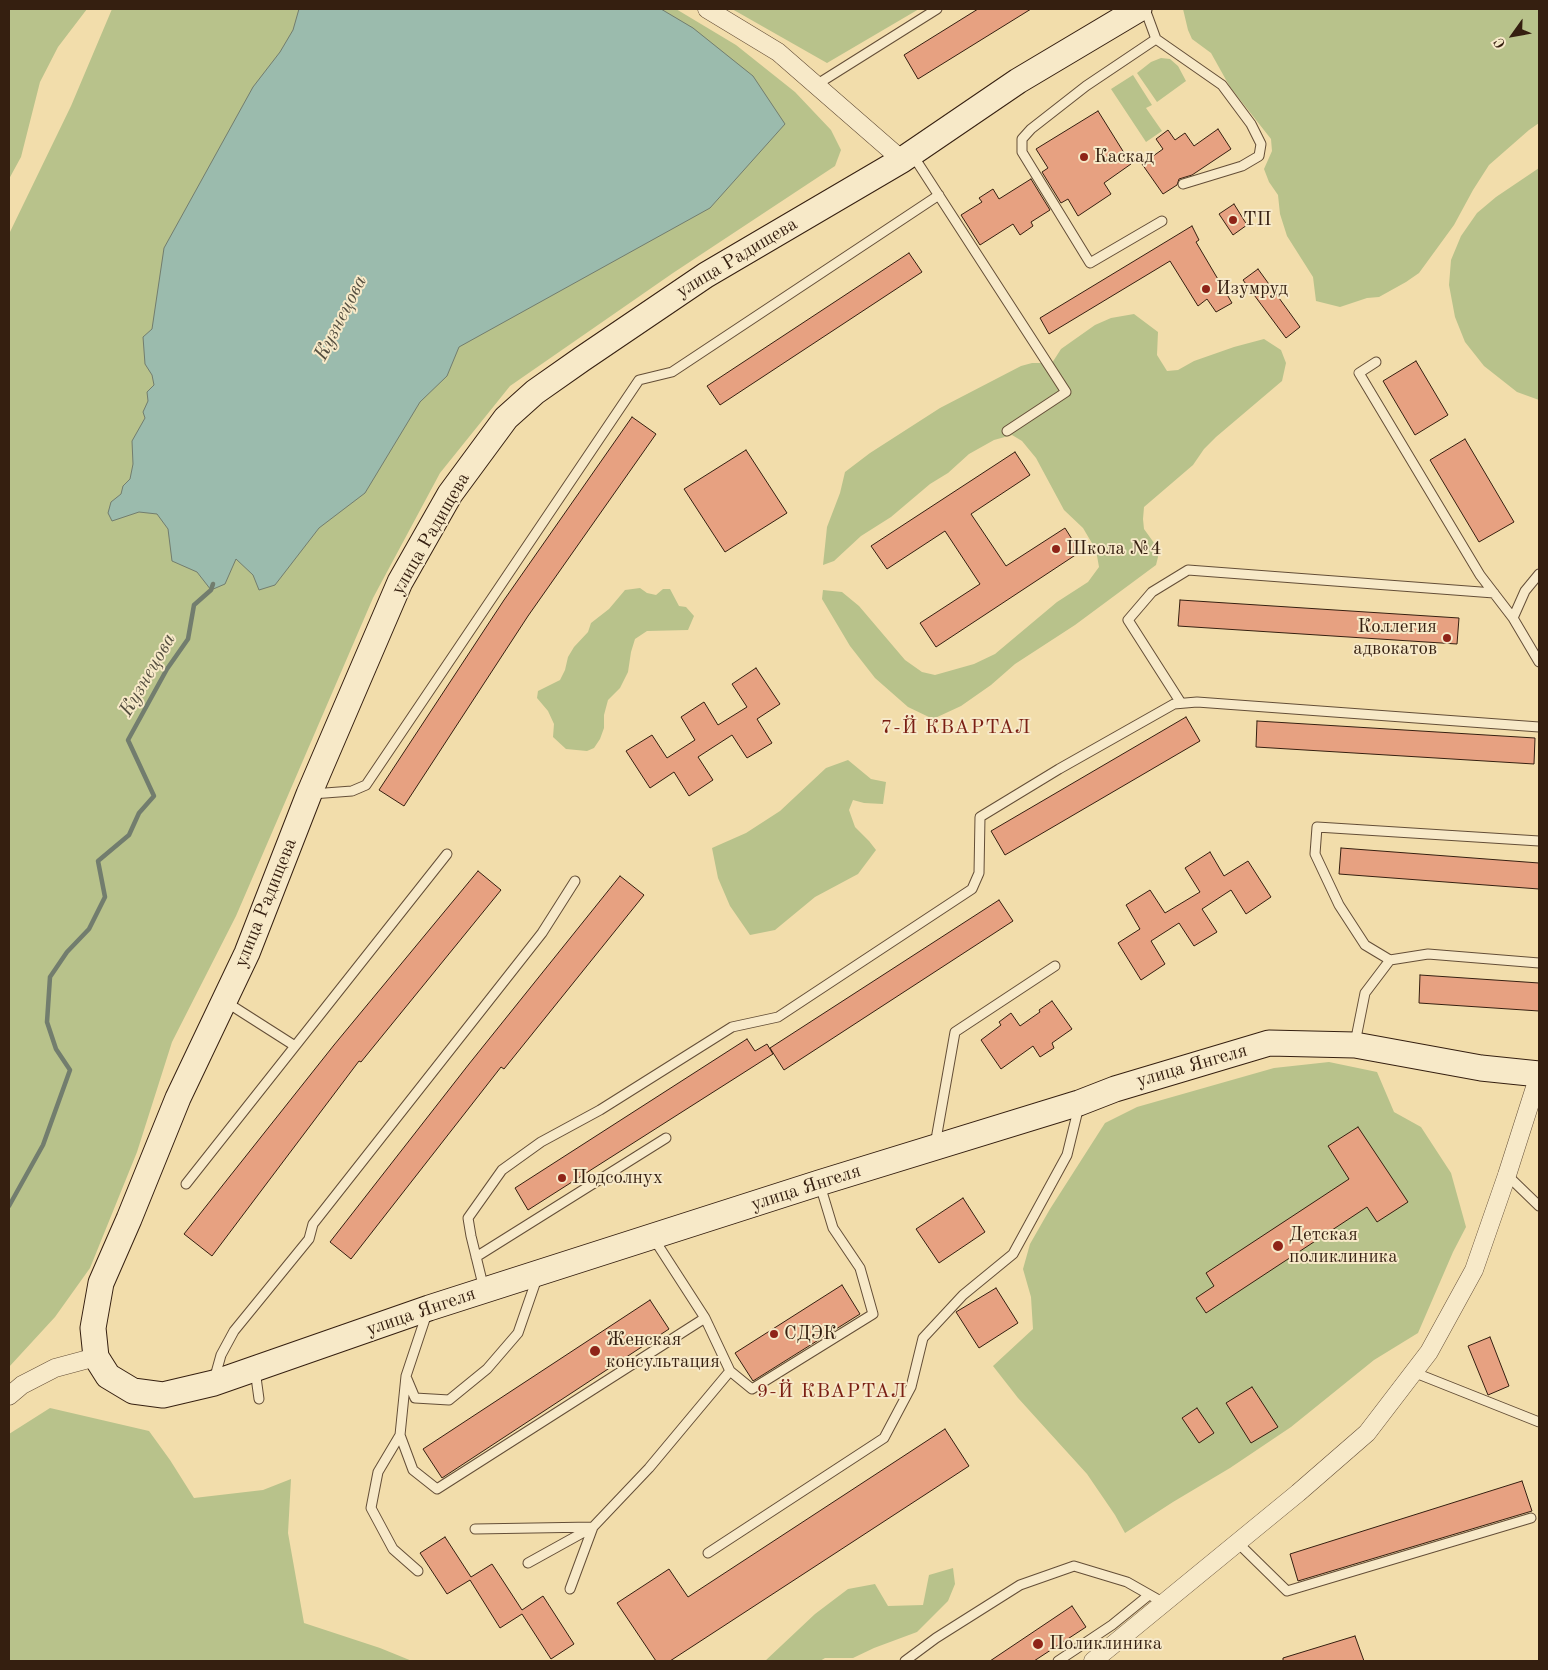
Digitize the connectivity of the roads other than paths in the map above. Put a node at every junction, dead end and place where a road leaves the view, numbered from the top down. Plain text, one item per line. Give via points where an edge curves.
1 (707, 9) edge
2 (937, 9) edge
3 (1139, 9) edge
4 (1144, 9) edge
5 (1156, 39) junction
6 (816, 85) junction
7 (907, 157) junction
8 (1183, 184) dead end
9 (939, 195) junction
10 (1162, 221) dead end
11 (1376, 362) dead end
12 (1007, 431) dead end
13 (1539, 574) edge
14 (1494, 593) junction
15 (1513, 618) junction
16 (1539, 662) edge
17 (1181, 703) junction
18 (1539, 727) edge
19 (309, 794) junction
20 (1539, 841) edge
21 (447, 854) dead end
22 (575, 881) dead end
23 (1390, 960) junction
24 (1539, 963) edge
25 (1055, 966) dead end
26 (225, 1001) junction
27 (1355, 1045) junction
28 (295, 1046) junction
29 (1539, 1075) edge
30 (1079, 1103) junction
31 (666, 1138) dead end
32 (935, 1148) junction
33 (1507, 1175) junction
34 (820, 1183) junction
35 (186, 1184) dead end
36 (1539, 1206) edge
37 (653, 1237) junction
38 (476, 1257) junction
39 (538, 1274) junction
40 (484, 1290) junction
41 (429, 1308) junction
42 (705, 1318) junction
43 (96, 1357) junction
44 (254, 1369) junction
45 (730, 1372) junction
46 (1413, 1372) junction
47 (406, 1376) junction
48 (214, 1383) junction
49 (9, 1396) edge
50 (259, 1399) dead end
51 (1539, 1422) edge
52 (400, 1435) junction
53 (1531, 1518) dead end
54 (593, 1527) junction
55 (476, 1529) dead end
56 (1238, 1543) junction
57 (708, 1553) dead end
58 (528, 1563) dead end
59 (418, 1571) dead end
60 (570, 1589) dead end
61 (1157, 1599) junction
62 (905, 1661) edge
63 (1058, 1661) edge
64 (1093, 1661) edge

1 - 6 street via 778,52
2 - 6 lane
3 - 7 street, улица Радищева via 1018,81
4 - 5 lane
5 - 8 lane via 1222,85 1251,124 1261,144 1259,156 1242,166
5 - 10 lane via 1086,86 1031,129 1022,139 1022,152 1090,263
6 - 7 street
7 - 9 lane
7 - 19 street, улица Радищева via 706,275 535,392 506,418 450,494 400,582
9 - 12 lane via 1066,392
9 - 19 lane via 672,372 639,380 366,785 352,792
11 - 14 lane via 1359,373 1480,575
13 - 15 lane via 1525,591
14 - 15 lane
14 - 17 lane via 1188,570 1152,592 1128,620
15 - 16 lane
17 - 18 lane
17 - 38 lane via 1067,764 980,818 979,873 972,889 778,1017 732,1026 600,1110 541,1142 502,1170 468,1218
19 - 26 street, улица Радищева
20 - 23 lane via 1317,827 1315,854 1339,905 1365,945
21 - 28 lane
22 - 48 lane via 542,933 314,1224 309,1239 234,1331 221,1354
23 - 24 lane via 1428,954
23 - 27 lane via 1365,993
25 - 32 lane via 955,1032
26 - 28 lane
26 - 43 street, улица Радищева via 178,1098 101,1283 93,1328
27 - 29 street, улица Янгеля
27 - 30 street, улица Янгеля via 1269,1043 1115,1089
28 - 35 lane
29 - 33 street
30 - 32 street, улица Янгеля
30 - 57 lane via 1067,1155 1013,1254 963,1295 922,1338 911,1386 884,1438
31 - 38 lane
32 - 34 street, улица Янгеля
33 - 36 lane
33 - 46 street via 1474,1270 1429,1352
34 - 37 street, улица Янгеля
34 - 45 lane via 833,1228 860,1268 873,1314 752,1389
37 - 39 street, улица Янгеля
37 - 42 lane
38 - 40 lane
39 - 40 street, улица Янгеля
39 - 47 lane via 518,1332 487,1369 449,1400 415,1398
40 - 41 street, улица Янгеля
41 - 44 street, улица Янгеля
41 - 47 lane
42 - 45 lane
42 - 52 lane via 437,1490 414,1470
43 - 48 street, улица Янгеля via 108,1376 132,1391 163,1395
43 - 49 street via 55,1368 22,1385
44 - 48 street, улица Янгеля
44 - 50 lane
45 - 54 lane via 649,1468
46 - 51 lane
46 - 56 street via 1367,1433
47 - 52 lane
52 - 59 lane via 378,1472 371,1508 394,1549
53 - 56 lane via 1287,1591
54 - 55 lane
54 - 58 lane
54 - 60 lane
56 - 61 street
61 - 62 lane via 1128,1582 1074,1566 1020,1585
61 - 63 lane
61 - 64 street

